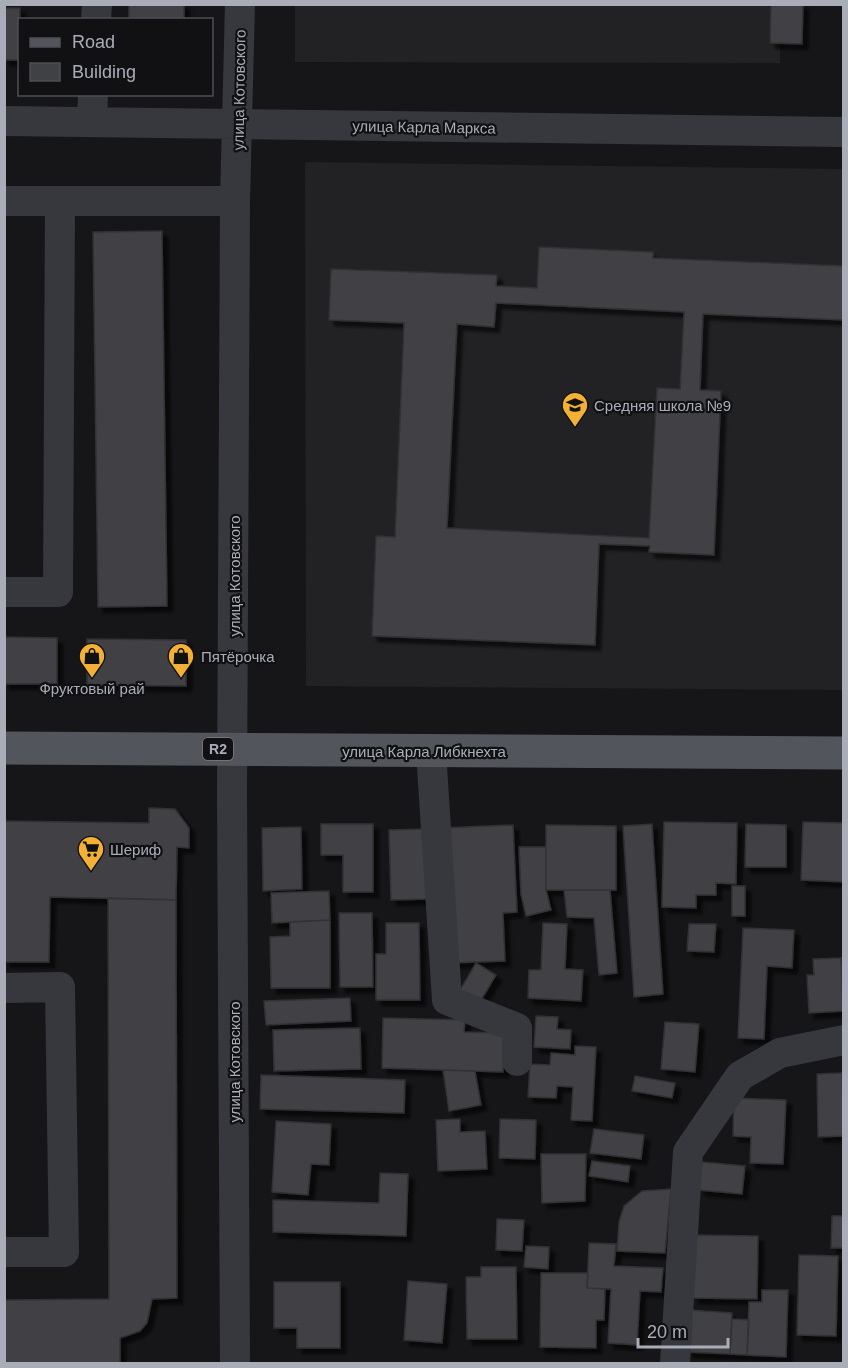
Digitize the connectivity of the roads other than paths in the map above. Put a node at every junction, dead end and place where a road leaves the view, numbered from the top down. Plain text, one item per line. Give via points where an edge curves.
1 (240, 4) edge
2 (92, 108) edge
3 (4, 121) edge
4 (239, 124) junction
5 (843, 132) edge
6 (4, 201) edge
7 (60, 201) junction
8 (235, 201) junction
9 (4, 592) edge
10 (4, 748) edge
11 (233, 750) junction
12 (431, 751) junction
13 (843, 753) edge
14 (4, 988) edge
15 (843, 1040) edge
16 (517, 1061) dead end
17 (4, 1252) edge
18 (235, 1364) edge
19 (675, 1364) edge

1 - 4 street, улица Котовского
2 - 3 street, улица Карла Маркса
2 - 4 street, улица Карла Маркса
4 - 5 street, улица Карла Маркса
4 - 8 street, улица Котовского
6 - 7 street
7 - 8 street
7 - 9 street via 58,592
8 - 11 street, улица Котовского
10 - 11 main road, улица Карла Либкнехта / R2
11 - 12 main road, улица Карла Либкнехта / R2
11 - 18 street, улица Котовского
12 - 13 main road, улица Карла Либкнехта / R2
12 - 16 street via 447,1000 518,1028
14 - 17 street via 60,987 64,1252
15 - 19 street via 780,1053 740,1076 688,1152

